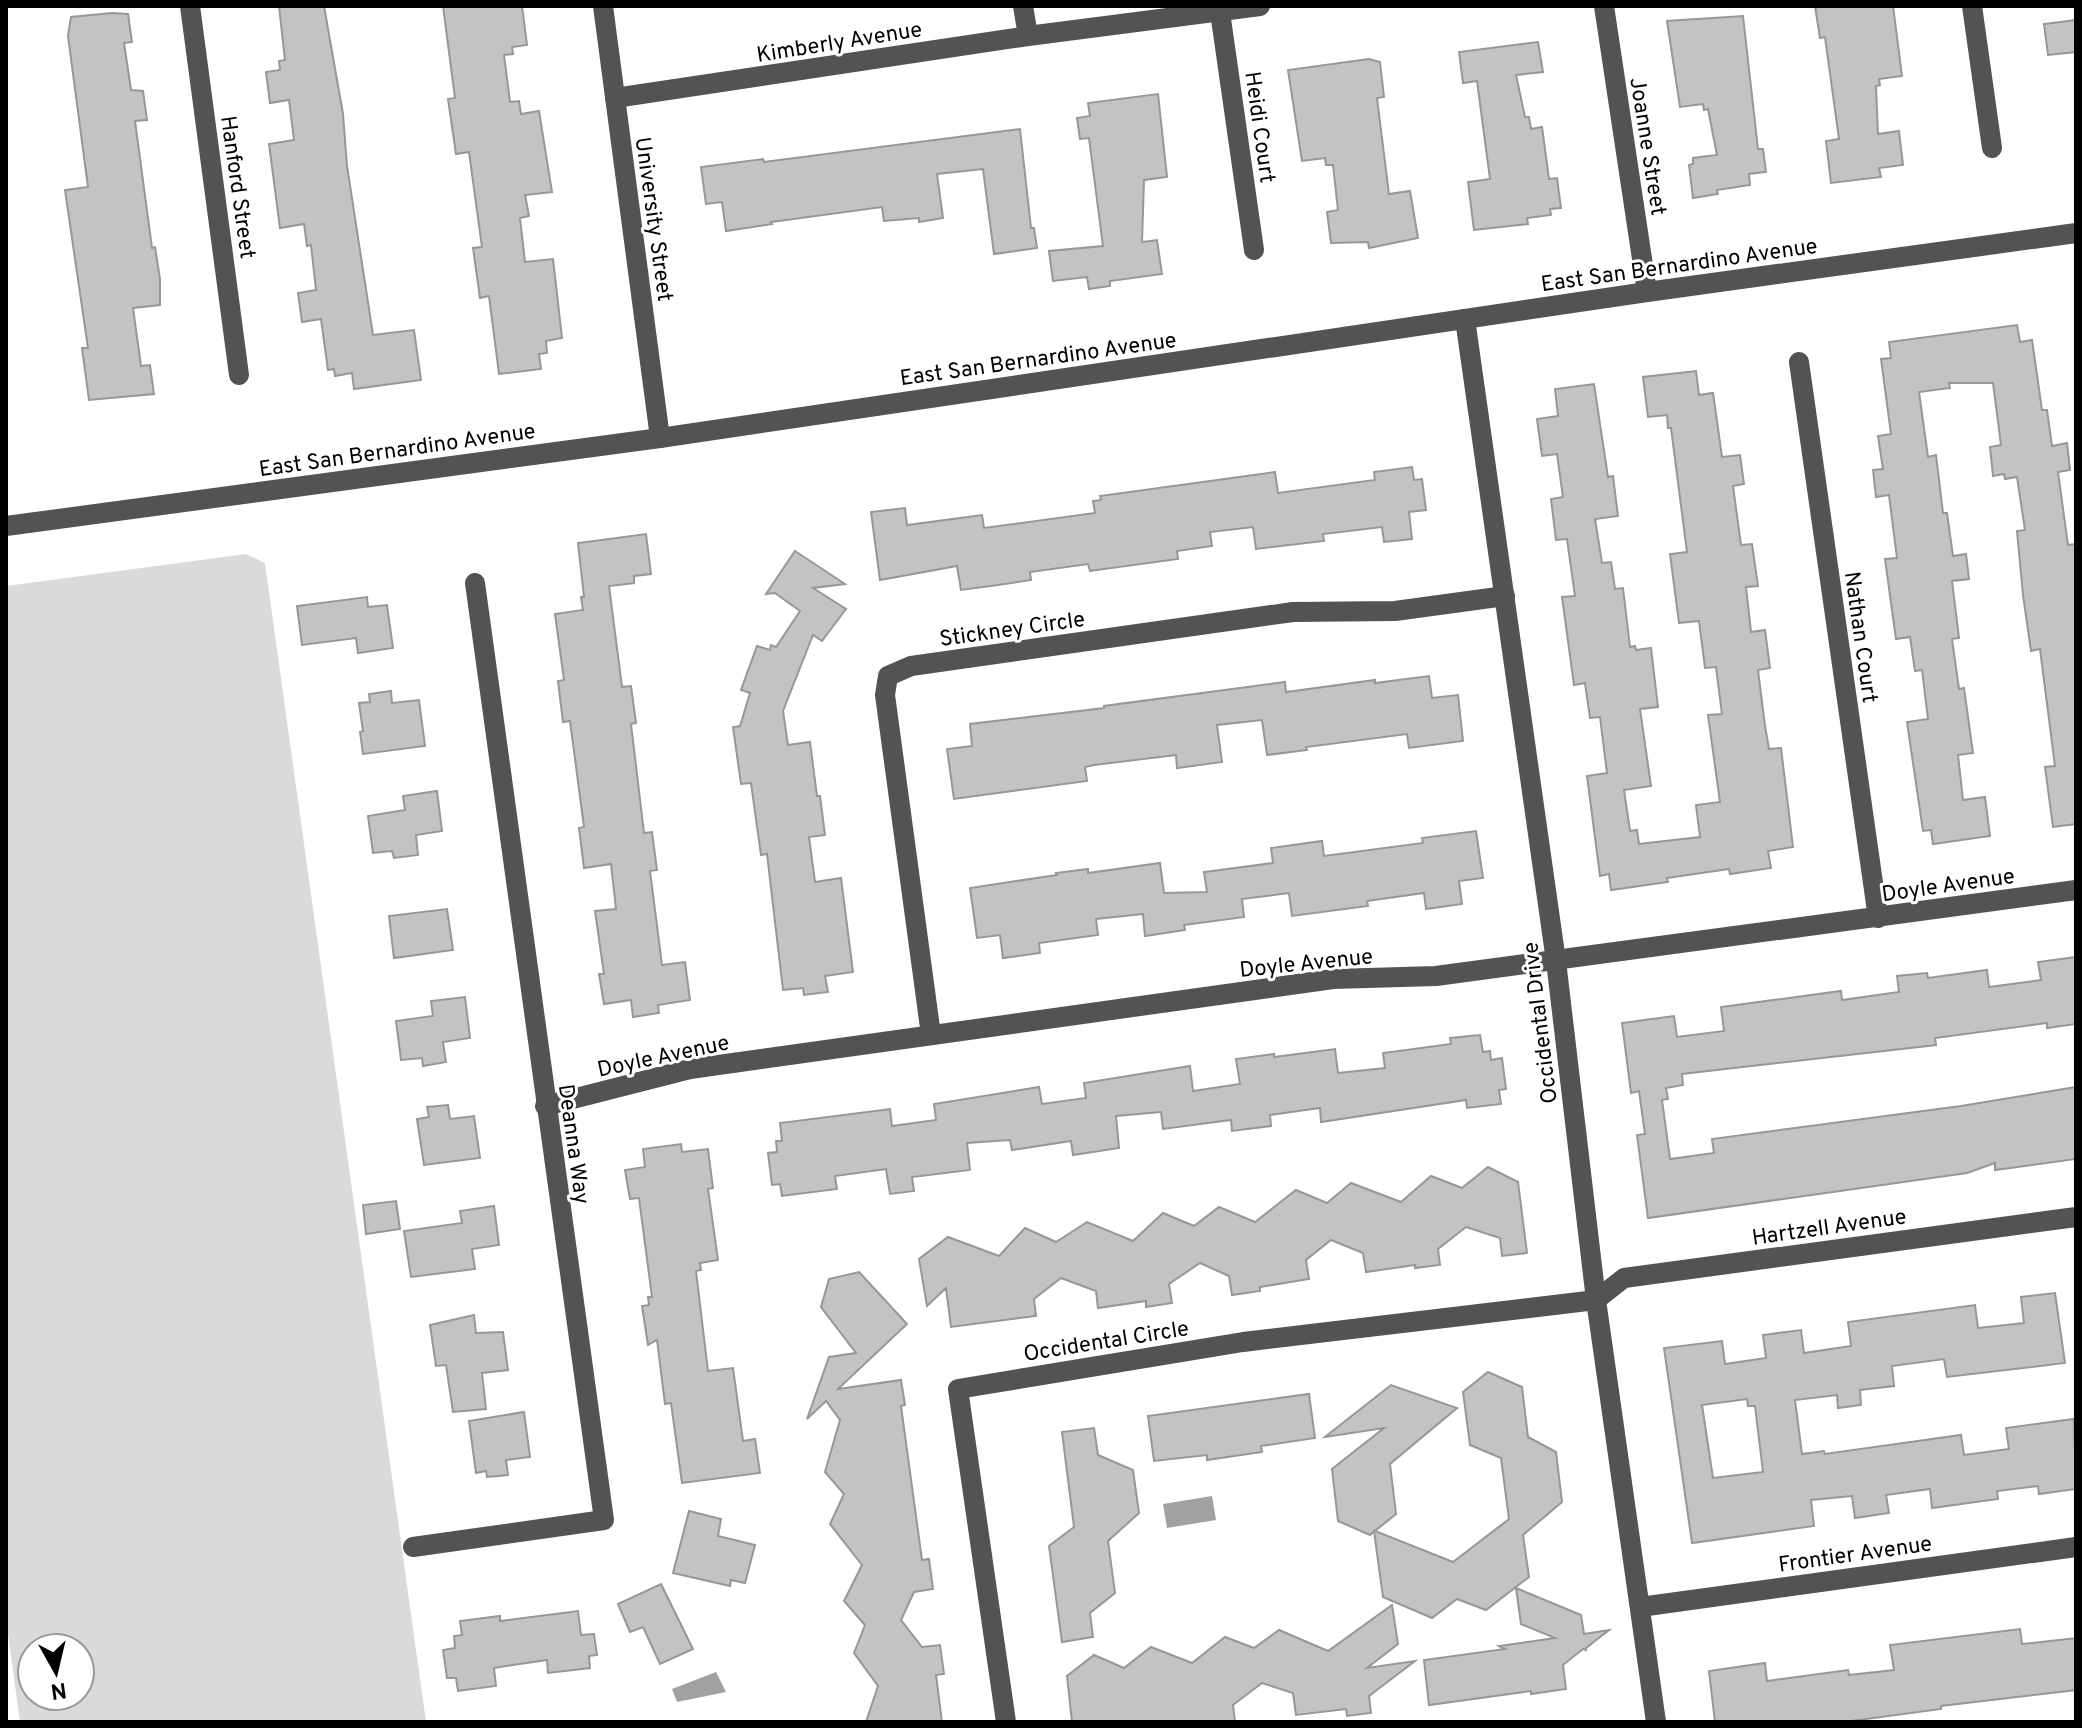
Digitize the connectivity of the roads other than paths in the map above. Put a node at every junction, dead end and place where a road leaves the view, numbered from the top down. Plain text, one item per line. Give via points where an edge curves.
1 (190, 6) edge
2 (603, 6) edge
3 (1023, 6) edge
4 (1260, 6) edge
5 (1604, 6) edge
6 (1972, 6) edge
7 (1220, 12) junction
8 (1028, 36) junction
9 (615, 98) junction
10 (1992, 148) dead end
11 (2076, 233) edge
12 (1254, 250) dead end
13 (1647, 292) junction
14 (1465, 319) junction
15 (1799, 362) dead end
16 (239, 375) dead end
17 (660, 438) junction
18 (6, 526) edge
19 (475, 583) dead end
20 (1505, 596) junction
21 (2076, 890) edge
22 (1878, 918) junction
23 (1556, 961) junction
24 (931, 1035) junction
25 (545, 1106) junction
26 (2076, 1217) edge
27 (1596, 1300) junction
28 (413, 1547) dead end
29 (2076, 1547) edge
30 (1640, 1607) junction
31 (1006, 1722) edge
32 (1656, 1722) edge

1 - 16 street, Hanford Street
2 - 9 street, University Street
3 - 8 street
4 - 7 street, Kimberly Avenue
5 - 13 street, Joanne Street
6 - 10 street
7 - 8 street, Kimberly Avenue
7 - 12 street, Heidi Court
8 - 9 street, Kimberly Avenue
9 - 17 street, University Street
11 - 13 street, East San Bernardino Avenue
13 - 14 street, East San Bernardino Avenue
14 - 17 street, East San Bernardino Avenue
14 - 20 street, Occidental Drive
15 - 22 street, Nathan Court
17 - 18 street, East San Bernardino Avenue
19 - 25 street, Deanna Way
20 - 23 street, Occidental Drive
20 - 24 street, Stickney Circle via 1395,611 1293,612 911,666 888,676 885,695
21 - 22 street, Doyle Avenue
22 - 23 street, Doyle Avenue
23 - 24 street, Doyle Avenue via 1436,976 1333,979
23 - 27 street, Occidental Drive
24 - 25 street, Doyle Avenue via 690,1069
25 - 28 street, Deanna Way via 604,1520
26 - 27 street, Hartzell Avenue via 1624,1278
27 - 30 street, Occidental Drive
27 - 31 street, Occidental Circle via 1243,1342 958,1389
29 - 30 street, Frontier Avenue
30 - 32 street, Occidental Drive

